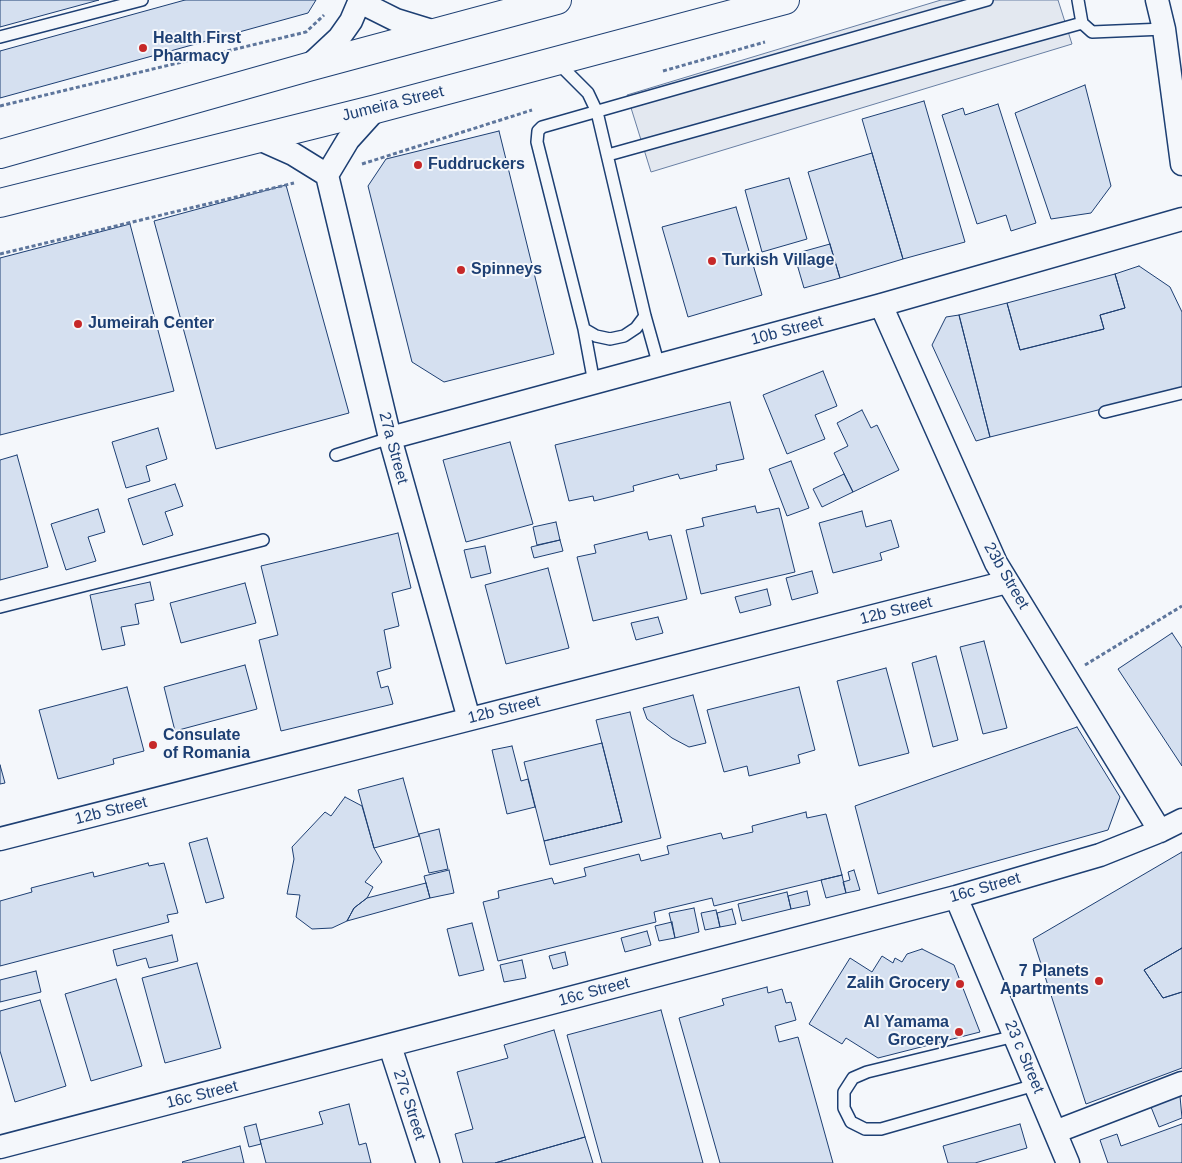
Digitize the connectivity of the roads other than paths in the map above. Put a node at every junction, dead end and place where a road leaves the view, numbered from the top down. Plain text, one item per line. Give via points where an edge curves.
1 (142, 0) edge
2 (557, 0) edge
3 (785, 0) edge
4 (986, 0) edge
5 (1078, 0) edge
6 (1157, 0) edge
7 (360, 1) edge
8 (1082, 23) junction
9 (1164, 29) junction
10 (435, 32) junction
11 (0, 37) edge
12 (557, 62) junction
13 (308, 67) junction
14 (1176, 72) edge
15 (376, 109) junction
16 (597, 112) junction
17 (257, 138) junction
18 (0, 154) edge
19 (608, 155) junction
20 (1182, 164) edge
21 (327, 175) junction
22 (0, 203) edge
23 (1182, 219) edge
24 (881, 305) junction
25 (645, 316) junction
26 (584, 329) junction
27 (659, 366) junction
28 (594, 383) junction
29 (1182, 393) edge
30 (1105, 412) dead end
31 (390, 438) junction
32 (336, 455) dead end
33 (263, 540) dead end
34 (1007, 582) junction
35 (0, 607) edge
36 (469, 719) junction
37 (1182, 820) edge
38 (1160, 831) junction
39 (0, 839) edge
40 (956, 897) junction
41 (1015, 1036) junction
42 (390, 1046) junction
43 (1182, 1083) edge
44 (1035, 1084) junction
45 (1055, 1132) junction
46 (0, 1147) edge
47 (428, 1163) edge
48 (1068, 1163) edge

1 - 11 lane
2 - 10 main road
3 - 12 main road, Jumeira Street
4 - 16 lane
5 - 8 lane
6 - 9 street
7 - 10 street via 396,20
7 - 13 street via 338,38
8 - 9 lane via 1092,32
8 - 19 lane
9 - 14 street
10 - 13 main road
12 - 15 main road, Jumeira Street
12 - 16 lane via 588,93
13 - 18 main road
14 - 20 street
15 - 17 main road, Jumeira Street
15 - 21 street via 348,140
16 - 19 lane
16 - 26 lane via 547,125 538,131 537,137
17 - 21 street via 293,154
17 - 22 main road, Jumeira Street
19 - 25 lane
21 - 31 street, 27a Street
23 - 24 street, 10b Street
24 - 27 street, 10b Street
24 - 34 street, 23b Street via 986,543
25 - 26 lane via 624,336 596,336
25 - 27 lane
26 - 28 lane
27 - 28 street, 10b Street
28 - 31 street, 10b Street
29 - 30 lane
31 - 32 lane
31 - 36 street, 27a Street
33 - 35 lane
34 - 36 street, 12b Street
34 - 38 street, 23b Street
36 - 39 street, 12b Street
37 - 38 street, 16c Street
38 - 40 street, 16c Street via 1100,855
40 - 41 street, 23 c Street
40 - 42 street, 16c Street
41 - 44 street, 23 c Street
41 - 44 lane via 867,1072 853,1078 844,1092 844,1108 851,1122 865,1129 881,1129
42 - 46 street, 16c Street
42 - 47 street, 27c Street
43 - 45 street
44 - 45 street, 23 c Street
45 - 48 street, 23 c Street

